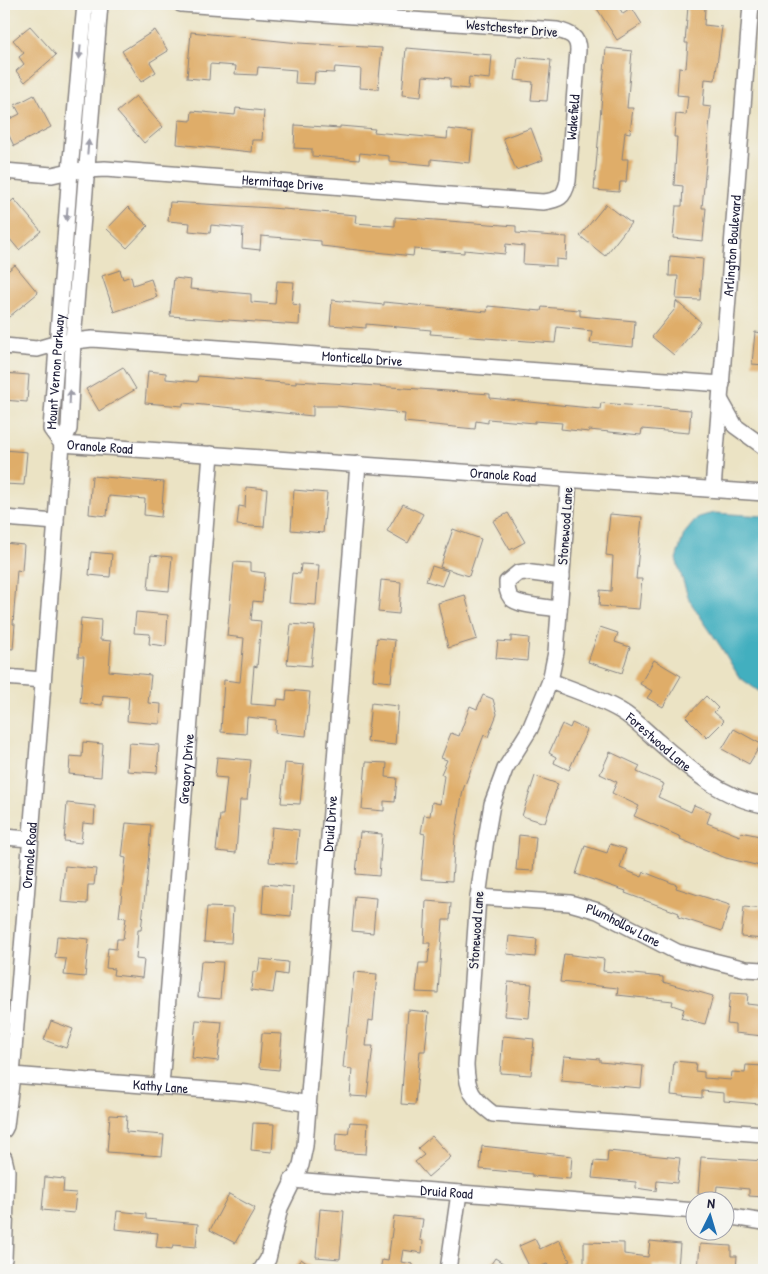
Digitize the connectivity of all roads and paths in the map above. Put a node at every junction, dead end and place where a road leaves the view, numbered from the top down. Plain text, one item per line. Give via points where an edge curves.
1 (85, 4) edge
2 (100, 4) edge
3 (181, 4) edge
4 (751, 4) edge
5 (573, 36) joint
6 (70, 170) junction
7 (87, 170) junction
8 (4, 171) edge
9 (561, 197) joint
10 (65, 342) junction
11 (4, 346) edge
12 (722, 384) junction
13 (721, 401) junction
14 (62, 444) junction
15 (764, 447) edge
16 (211, 454) junction
17 (358, 464) junction
18 (569, 480) junction
19 (713, 489) junction
20 (764, 493) edge
21 (4, 518) edge
22 (56, 522) junction
23 (562, 577) junction
24 (559, 609) junction
25 (4, 676) edge
26 (43, 680) junction
27 (550, 682) junction
28 (764, 805) edge
29 (4, 836) edge
30 (30, 839) junction
31 (478, 897) junction
32 (764, 970) edge
33 (11, 996) edge
34 (12, 1075) junction
35 (162, 1086) junction
36 (308, 1104) junction
37 (4, 1130) edge
38 (764, 1134) edge
39 (4, 1158) edge
40 (292, 1180) junction
41 (459, 1193) junction
42 (686, 1210) edge
43 (736, 1218) edge
44 (764, 1222) edge
45 (4, 1259) edge
46 (261, 1270) edge
47 (448, 1270) edge

1 -> 6 street, Mount Vernon Parkway
7 -> 2 street, Mount Vernon Parkway
3 - 5 street, Westchester Drive via 557,30
4 - 12 street, Arlington Boulevard
5 - 9 street, Wakefield via 578,50 568,181
6 - 7 street, Hermitage Drive
6 - 8 street, Hermitage Drive via 52,175
6 -> 10 street, Mount Vernon Parkway
7 - 9 street, Hermitage Drive via 542,202
7 - 10 street, Mount Vernon Parkway
10 - 11 street, Monticello Drive via 37,349
10 - 12 street, Monticello Drive via 92,339
10 - 14 street, Mount Vernon Parkway via 51,429
12 - 13 street, Arlington Boulevard
13 - 15 street via 735,426
13 - 19 street, Arlington Boulevard
14 - 16 street, Oranole Road
14 - 22 street, Oranole Road
16 - 17 street, Oranole Road
16 - 35 street, Gregory Drive
17 - 18 street, Oranole Road
17 - 36 street, Druid Drive
18 - 19 street, Oranole Road
18 - 23 street, Stonewood Lane
19 - 20 street, Oranole Road
21 - 22 street
22 - 26 street, Oranole Road
23 - 24 street, Stonewood Lane
23 - 24 street via 518,573 508,582 507,590 512,599 520,603
24 - 27 street, Stonewood Lane
25 - 26 street
26 - 30 street, Oranole Road
27 - 28 street, Forestwood Lane via 596,698 623,712 687,767 723,791
27 - 31 street, Stonewood Lane via 530,729 505,769 492,804
29 - 30 street
30 - 33 street, Oranole Road
31 - 32 street, Plumhollow Lane via 570,903 598,911 677,952 746,969
31 - 38 street, Stonewood Lane via 466,1065 470,1092 477,1102 493,1114
33 - 34 street, Oranole Road
34 - 35 street, Kathy Lane
34 - 37 street, Oranole Road
35 - 36 street, Kathy Lane via 248,1093
36 - 40 street, Druid Drive via 305,1146 301,1165
39 - 45 street via 7,1171
40 - 41 street, Druid Road
40 - 46 street via 280,1208 268,1259
41 - 42 street, Druid Road
41 - 47 street
43 - 44 street

